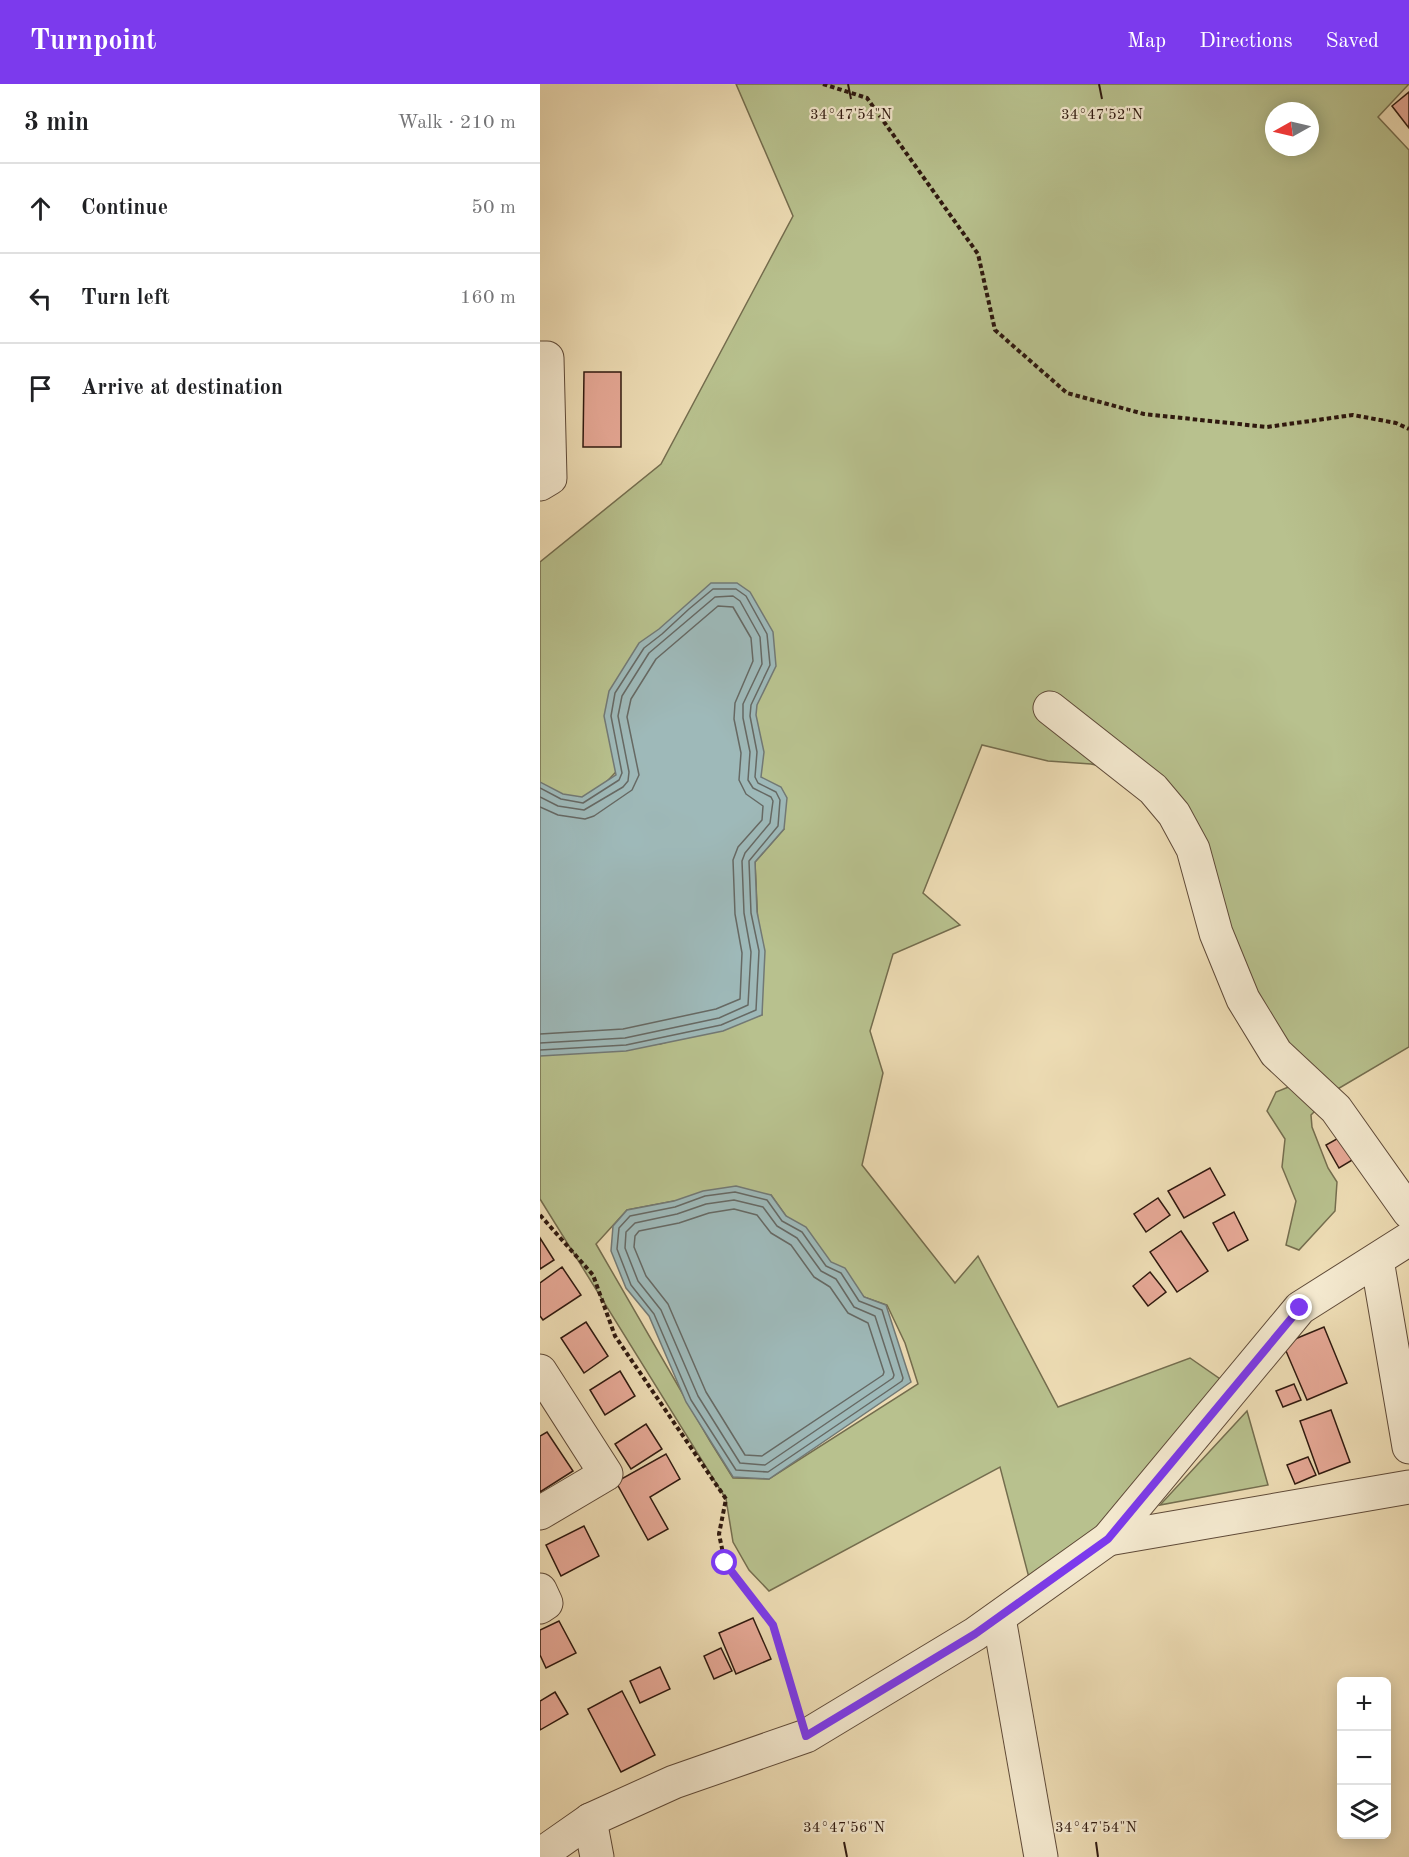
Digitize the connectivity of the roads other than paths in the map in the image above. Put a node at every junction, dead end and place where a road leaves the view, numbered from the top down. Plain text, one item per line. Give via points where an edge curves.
1 (540, 358) edge
2 (540, 484) edge
3 (1050, 708) dead end
4 (1409, 1212) edge
5 (1409, 1239) edge
6 (1377, 1260) junction
7 (540, 1371) edge
8 (1409, 1447) edge
9 (1409, 1487) edge
10 (540, 1513) edge
11 (1108, 1539) junction
12 (540, 1590) edge
13 (540, 1606) edge
14 (999, 1618) junction
15 (590, 1820) junction
16 (540, 1855) edge
17 (597, 1857) edge
18 (1041, 1857) edge

1 - 2 street via 547,358 550,478
3 - 4 street via 1153,789 1173,814 1193,849 1216,933 1243,999 1276,1053 1336,1109
5 - 6 street
6 - 8 street
6 - 11 street via 1300,1308
7 - 10 street via 606,1474
9 - 11 street
11 - 14 street
12 - 13 street via 546,1603
14 - 15 street via 806,1736 674,1782
14 - 18 street
15 - 16 street
15 - 17 street

